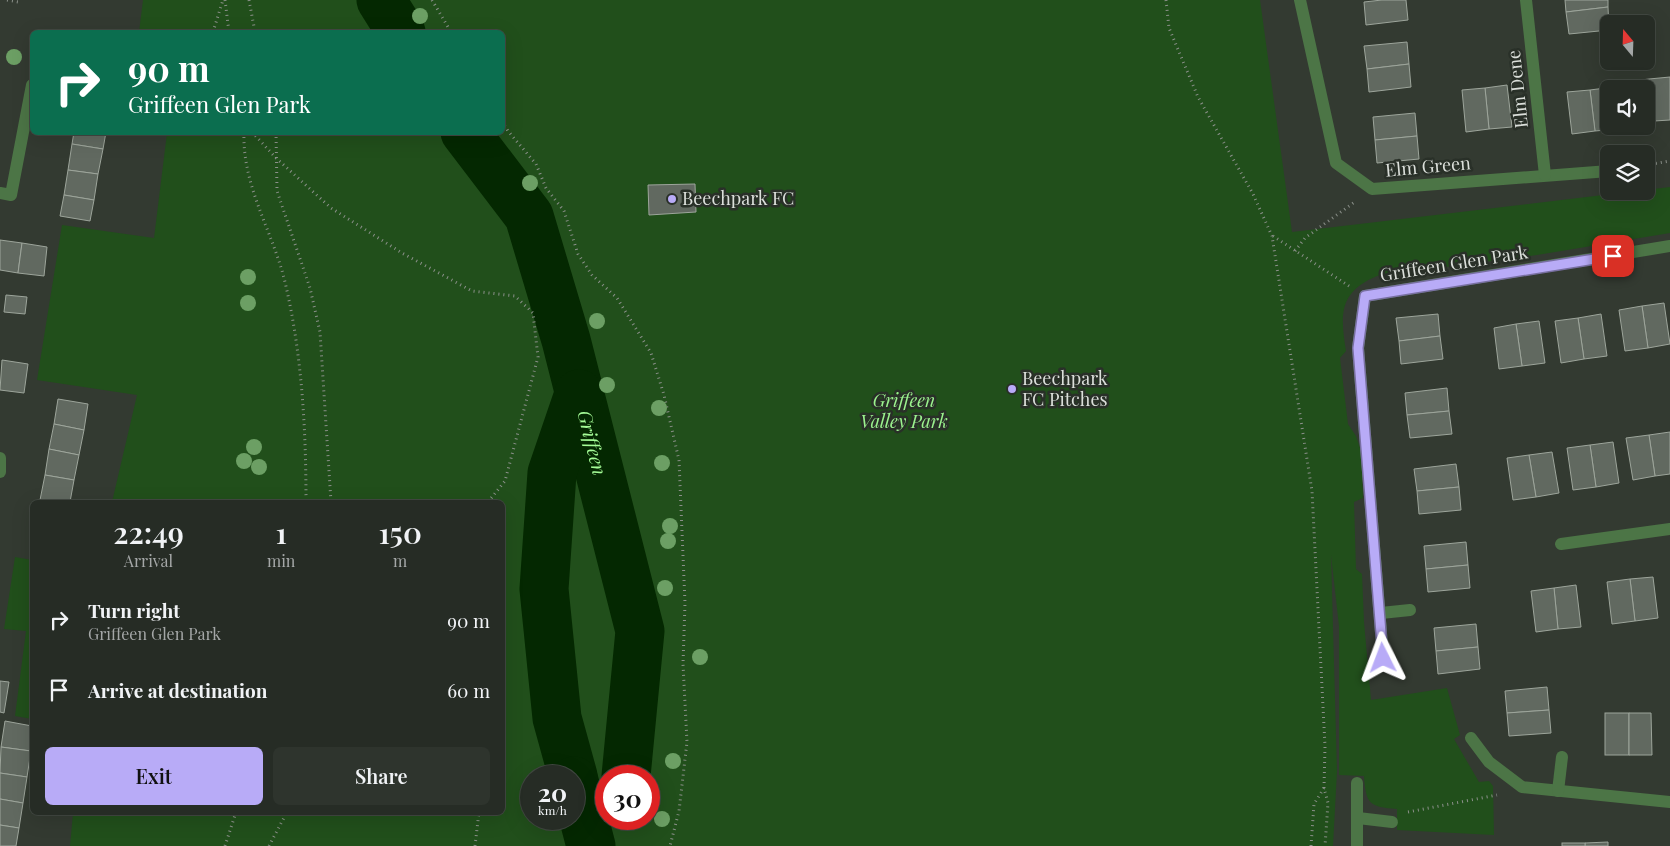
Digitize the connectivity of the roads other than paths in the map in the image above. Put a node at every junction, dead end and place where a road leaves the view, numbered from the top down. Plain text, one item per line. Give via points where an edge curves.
1 (1300, 0) edge
2 (1526, 0) edge
3 (30, 95) edge
4 (1600, 171) edge
5 (1545, 175) junction
6 (0, 193) edge
7 (1670, 246) edge
8 (0, 458) edge
9 (0, 472) edge
10 (1670, 529) edge
11 (1561, 544) dead end
12 (1410, 610) dead end
13 (1381, 613) junction
14 (1383, 658) dead end
15 (1471, 738) dead end
16 (1562, 757) dead end
17 (1357, 783) dead end
18 (1558, 791) junction
19 (1670, 802) edge
20 (1358, 818) junction
21 (1392, 822) road end
22 (1357, 846) edge

1 - 5 street, Elm Green via 1336,163 1372,189
2 - 5 street, Elm Dene
3 - 6 street via 11,195
4 - 5 street, Elm Green
7 - 13 street, Griffeen Glen Park via 1365,296 1358,348
8 - 9 street
10 - 11 street
12 - 13 street
13 - 14 street, Griffeen Glen Park
15 - 18 street via 1489,762 1522,787
16 - 18 street
17 - 20 street
18 - 19 street
20 - 21 street
20 - 22 street

